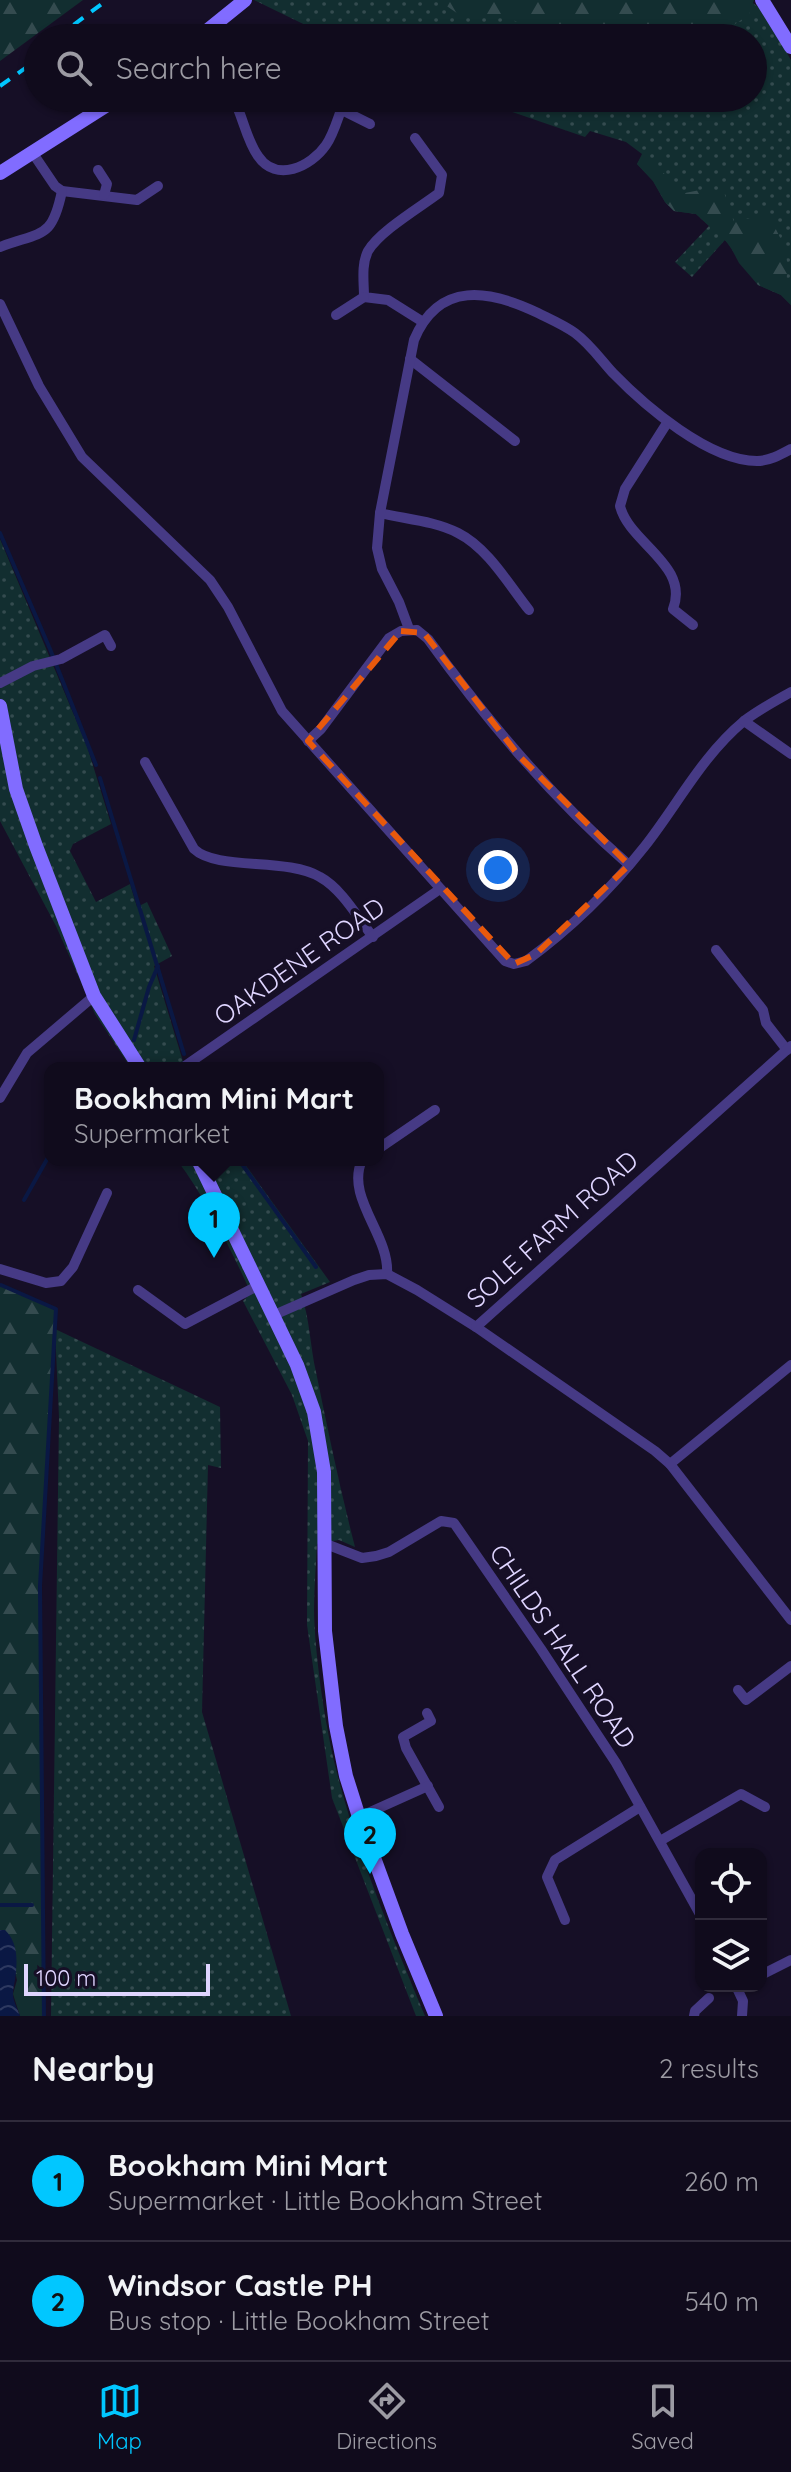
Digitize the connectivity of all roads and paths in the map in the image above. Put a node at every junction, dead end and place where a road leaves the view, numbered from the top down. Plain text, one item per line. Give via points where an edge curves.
1 (245, 0) edge
2 (762, 0) edge
3 (215, 24) edge
4 (791, 47) edge
5 (96, 112) edge
6 (239, 112) edge
7 (340, 112) edge
8 (345, 112) edge
9 (370, 124) dead end
10 (415, 138) dead end
11 (32, 152) junction
12 (98, 170) dead end
13 (0, 173) edge
14 (158, 186) dead end
15 (62, 191) junction
16 (104, 195) junction
17 (0, 247) edge
18 (364, 297) junction
19 (0, 304) edge
20 (336, 315) dead end
21 (423, 322) junction
22 (410, 359) junction
23 (667, 423) junction
24 (515, 441) dead end
25 (791, 449) edge
26 (380, 513) junction
27 (529, 610) dead end
28 (693, 625) dead end
29 (409, 629) junction
30 (111, 646) dead end
31 (0, 683) edge
32 (791, 692) edge
33 (0, 706) edge
34 (744, 721) junction
35 (308, 741) junction
36 (791, 754) edge
37 (145, 762) dead end
38 (629, 865) junction
39 (440, 889) junction
40 (373, 937) junction
41 (716, 950) dead end
42 (94, 996) junction
43 (789, 1048) edge
44 (136, 1062) edge
45 (191, 1062) edge
46 (0, 1098) edge
47 (435, 1110) dead end
48 (384, 1145) edge
49 (201, 1166) edge
50 (359, 1166) edge
51 (107, 1193) dead end
52 (0, 1269) edge
53 (387, 1274) junction
54 (259, 1285) junction
55 (138, 1290) dead end
56 (274, 1315) junction
57 (476, 1327) junction
58 (791, 1365) edge
59 (670, 1464) junction
60 (326, 1544) junction
61 (791, 1620) edge
62 (791, 1666) edge
63 (738, 1690) dead end
64 (427, 1713) dead end
65 (428, 1786) junction
66 (439, 1807) dead end
67 (640, 1807) junction
68 (765, 1807) dead end
69 (359, 1817) junction
70 (660, 1841) junction
71 (695, 1905) edge
72 (565, 1920) dead end
73 (791, 1960) edge
74 (767, 1972) edge
75 (739, 1992) edge
76 (709, 1998) dead end
77 (436, 2016) edge
78 (694, 2016) edge
79 (742, 2016) edge

1 - 3 street
2 - 4 street
5 - 11 street
6 - 7 street via 257,155 281,171 304,165 326,146
8 - 9 street
10 - 18 street via 442,175 439,193 368,252
11 - 13 street
11 - 15 street
12 - 16 street via 107,184
14 - 16 street via 137,200
15 - 16 street
15 - 17 street via 49,229
18 - 20 street
18 - 21 street via 388,300
19 - 35 street via 70,441 210,580 277,703
21 - 22 street
21 - 23 street via 467,294 514,302 577,334
22 - 24 street
22 - 26 street
23 - 25 street via 735,458 758,461
23 - 28 street via 625,489 620,506 630,528 673,578 673,609
26 - 27 street via 445,528 469,540
26 - 29 street via 379,562
29 - 35 street via 389,638
29 - 38 street via 424,633 519,756
30 - 31 street via 105,635
32 - 34 street
33 - 42 street via 16,789
34 - 36 street
34 - 38 street via 692,778
35 - 39 street
37 - 40 street via 200,854 314,874 334,888
38 - 39 street via 584,913 536,954 514,964 505,961
39 - 40 street, OAKDENE ROAD
40 - 45 street, OAKDENE ROAD
41 - 43 street
42 - 44 street
42 - 46 street via 27,1053
43 - 57 street, SOLE FARM ROAD
47 - 48 street
49 - 54 street
50 - 53 street via 358,1189 388,1258
51 - 52 street via 73,1267 61,1281 46,1283
53 - 56 street via 354,1280
53 - 57 street, SOLE FARM ROAD
54 - 55 street via 185,1324
54 - 56 street
56 - 60 street via 314,1412 324,1472
57 - 59 street
58 - 59 street
59 - 61 street
60 - 67 street, CHILDS HALL ROAD via 362,1558 376,1556 441,1521 454,1523 600,1737
60 - 69 street via 325,1631 336,1726
62 - 63 street via 746,1700
64 - 65 street via 431,1721 403,1737
65 - 66 street
65 - 69 street
67 - 70 street, CHILDS HALL ROAD
67 - 72 street via 555,1860 547,1877
68 - 70 street via 741,1794
69 - 77 street
70 - 71 street, CHILDS HALL ROAD
73 - 74 street
75 - 79 street
76 - 78 street

